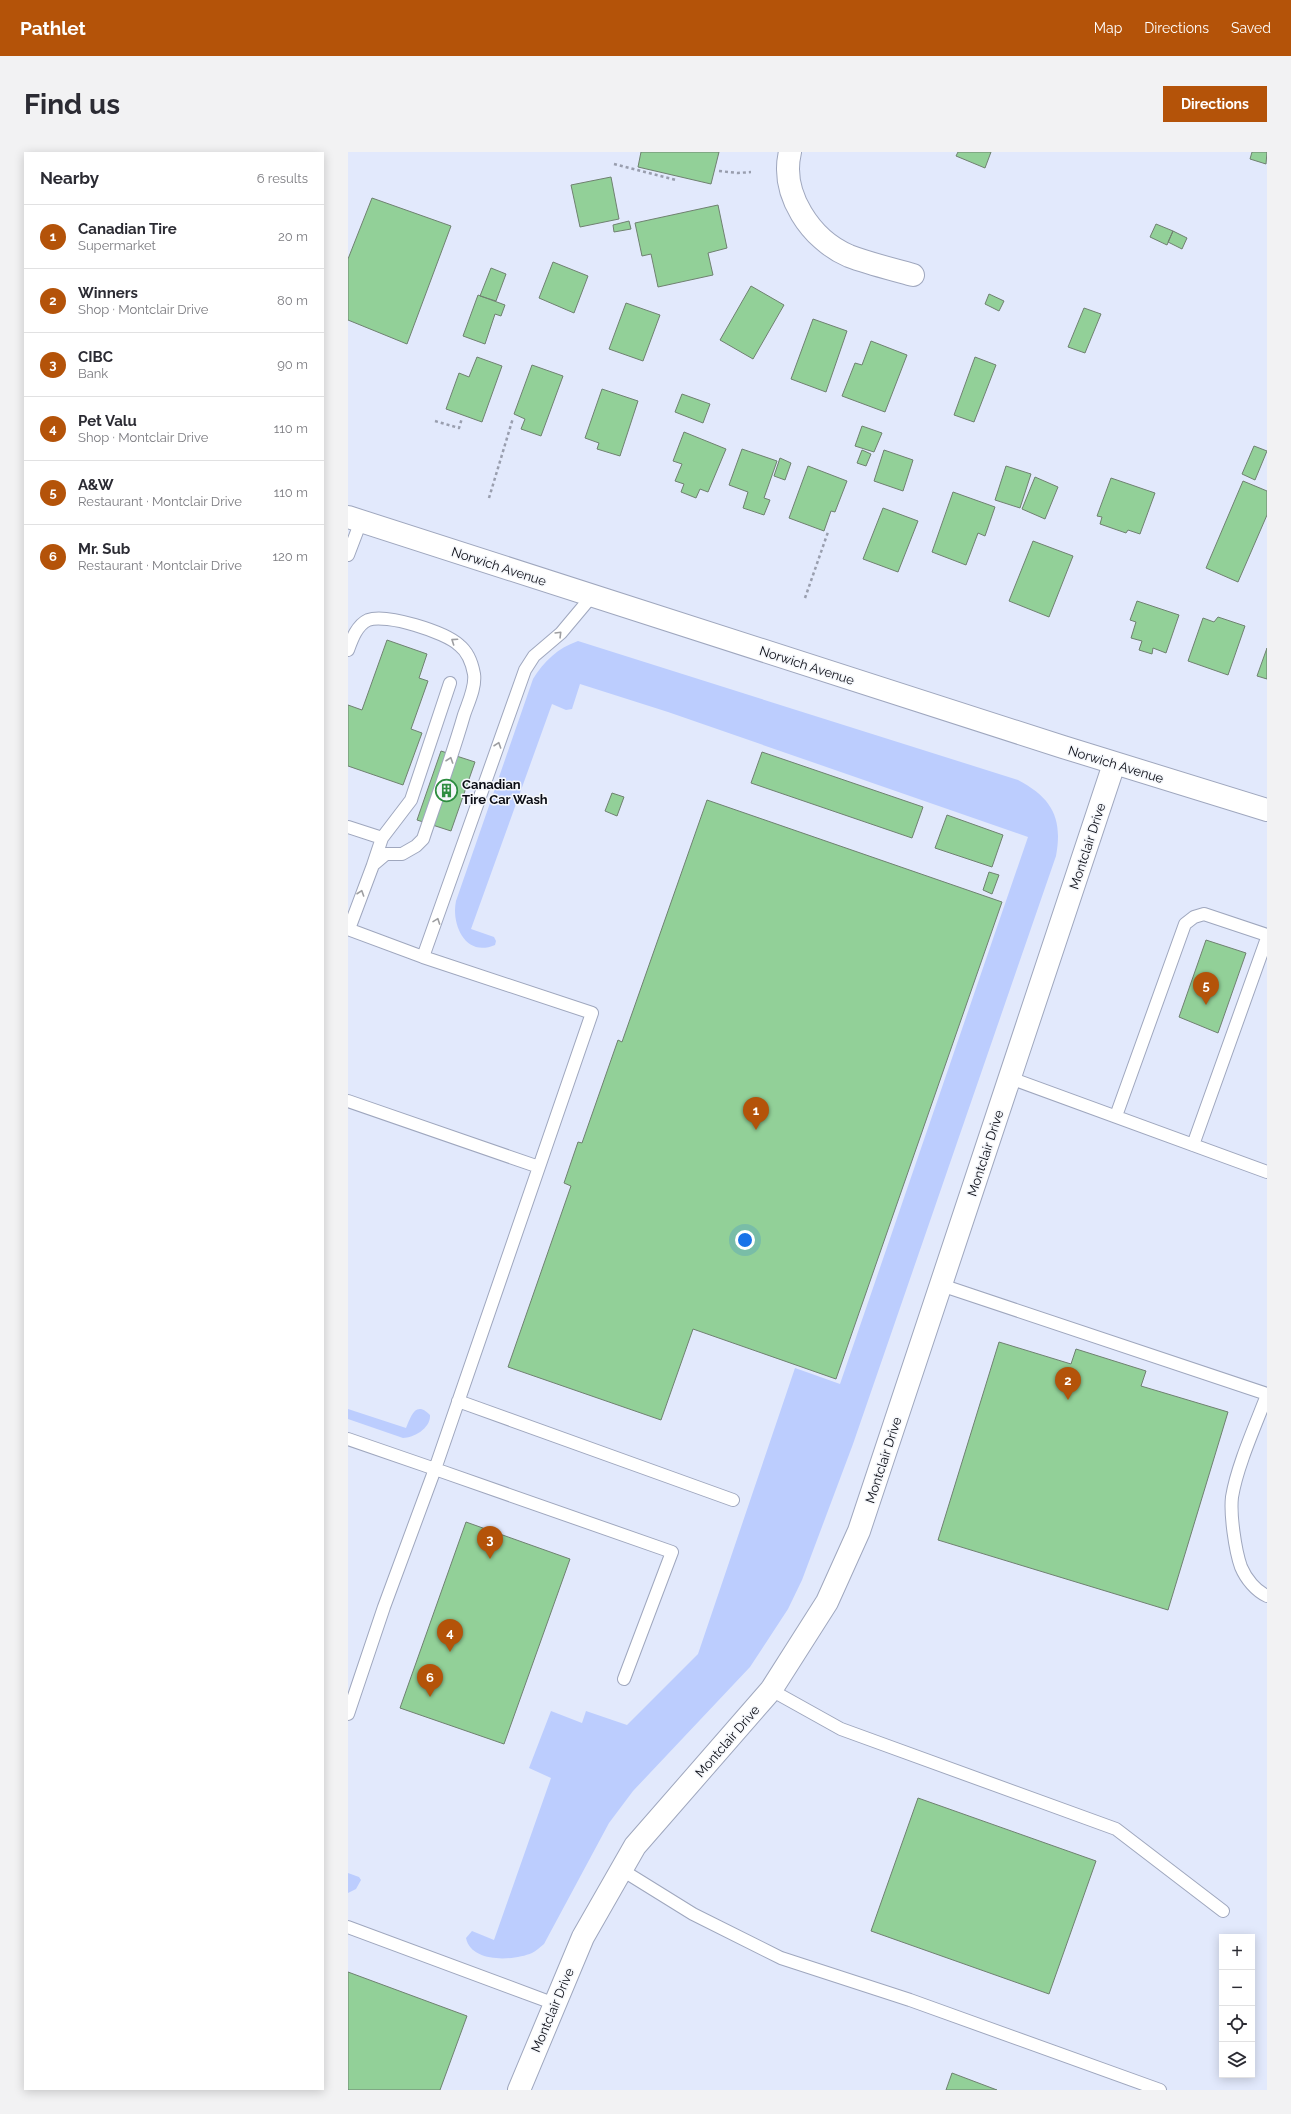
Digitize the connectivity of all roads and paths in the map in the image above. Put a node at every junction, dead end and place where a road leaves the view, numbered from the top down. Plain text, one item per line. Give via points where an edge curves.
1 (790, 152) edge
2 (614, 164) dead end
3 (719, 171) dead end
4 (751, 172) dead end
5 (676, 180) dead end
6 (914, 275) dead end
7 (462, 418) dead end
8 (512, 418) dead end
9 (435, 421) dead end
10 (490, 498) dead end
11 (354, 519) edge
12 (828, 532) dead end
13 (348, 555) edge
14 (592, 596) junction
15 (805, 598) dead end
16 (348, 650) edge
17 (450, 683) dead end
18 (1114, 764) junction
19 (1267, 810) edge
20 (348, 827) edge
21 (382, 838) junction
22 (373, 865) junction
23 (348, 929) edge
24 (1267, 935) edge
25 (1267, 938) edge
26 (423, 957) junction
27 (1010, 1078) junction
28 (348, 1101) edge
29 (1116, 1116) junction
30 (1193, 1145) junction
31 (539, 1167) junction
32 (1267, 1172) edge
33 (941, 1285) junction
34 (1267, 1394) edge
35 (458, 1401) junction
36 (348, 1439) edge
37 (434, 1469) junction
38 (733, 1500) dead end
39 (1267, 1596) edge
40 (624, 1679) dead end
41 (771, 1690) junction
42 (348, 1714) edge
43 (622, 1870) junction
44 (1223, 1911) dead end
45 (348, 1927) edge
46 (555, 2004) junction
47 (519, 2090) edge
48 (1160, 2090) edge

1 - 6 street via 788,172 795,201 801,214 820,237 847,255
2 - 5 path
3 - 4 path
7 - 9 path via 459,428
8 - 10 path
11 - 13 lane
11 - 14 street, Norwich Avenue
12 - 15 path
14 - 18 street, Norwich Avenue
26 -> 14 lane via 525,670 534,656 561,633
22 -> 16 lane via 386,854 402,854 423,839 460,730 474,676 468,655 449,637 395,620 367,620 358,628
17 - 21 lane via 411,800
18 - 19 street, Norwich Avenue
18 - 27 street, Montclair Drive
20 - 21 lane
21 - 22 lane
23 -> 22 lane
23 - 26 lane
24 - 29 lane via 1204,914 1194,917 1185,924
25 - 30 lane
26 - 31 lane via 592,1013
27 - 29 lane
27 - 33 street, Montclair Drive
28 - 31 lane
29 - 30 lane
30 - 32 lane
31 - 35 lane
33 - 34 lane
33 - 41 street, Montclair Drive via 859,1531 828,1602
34 - 39 lane via 1232,1497 1234,1530 1241,1567 1257,1591
35 - 37 lane
35 - 38 lane
36 - 37 lane
37 - 40 lane via 672,1552
37 - 42 lane
41 - 43 street, Montclair Drive via 635,1846
41 - 44 lane via 841,1729 1116,1829
43 - 46 street, Montclair Drive via 583,1937
43 - 48 lane via 693,1914 781,1958 910,2000
45 - 46 lane
46 - 47 street, Montclair Drive

